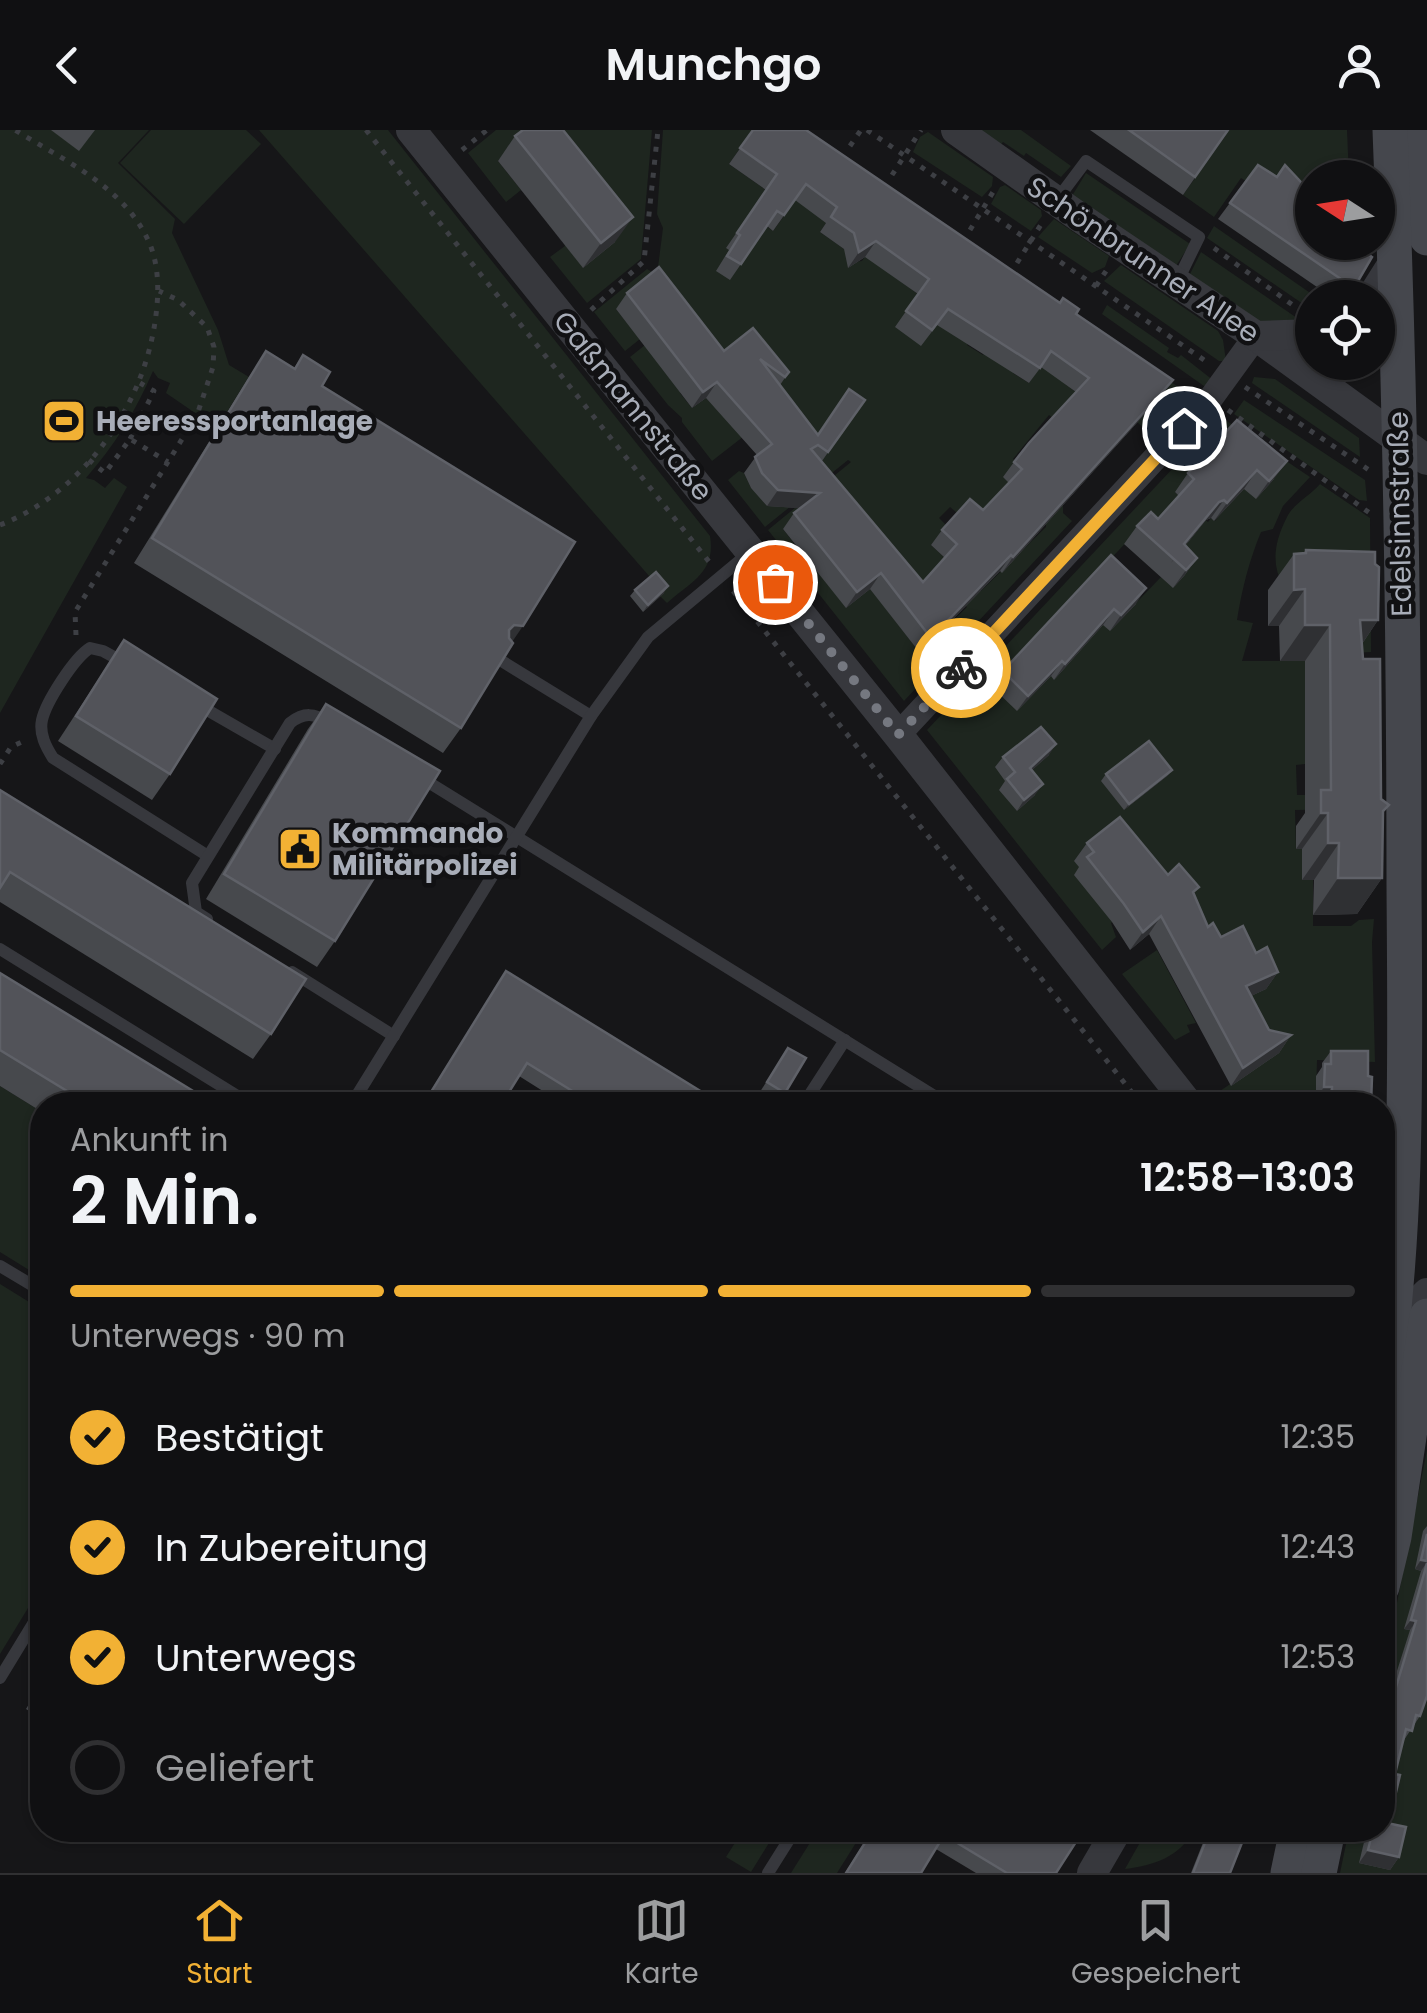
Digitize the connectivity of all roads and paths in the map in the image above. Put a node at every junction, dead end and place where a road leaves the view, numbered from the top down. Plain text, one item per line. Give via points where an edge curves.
1 (15, 130) edge
2 (366, 130) edge
3 (412, 130) edge
4 (658, 130) edge
5 (864, 130) edge
6 (921, 130) edge
7 (956, 130) edge
8 (1370, 130) edge
9 (1390, 130) edge
10 (1422, 130) edge
11 (850, 146) dead end
12 (904, 155) junction
13 (1383, 160) edge
14 (1391, 160) edge
15 (1008, 167) junction
16 (892, 175) dead end
17 (1056, 201) junction
18 (982, 209) junction
19 (970, 230) dead end
20 (1199, 237) junction
21 (1427, 238) edge
22 (1031, 242) junction
23 (1395, 260) joint
24 (1017, 263) dead end
25 (1383, 280) edge
26 (1177, 282) junction
27 (159, 291) junction
28 (601, 301) dead end
29 (1295, 313) edge
30 (1295, 326) edge
31 (1256, 336) junction
32 (1229, 376) junction
33 (140, 383) junction
34 (1211, 398) junction
35 (130, 439) junction
36 (1413, 450) edge
37 (89, 460) junction
38 (168, 462) junction
39 (1385, 503) junction
40 (0, 525) edge
41 (751, 552) junction
42 (720, 576) junction
43 (78, 656) junction
44 (500, 660) edge
45 (144, 673) edge
46 (174, 691) edge
47 (591, 716) junction
48 (42, 732) junction
49 (350, 735) edge
50 (898, 735) junction
51 (275, 749) junction
52 (0, 764) edge
53 (400, 765) edge
54 (517, 836) junction
55 (208, 856) junction
56 (212, 923) edge
57 (0, 949) edge
58 (278, 964) edge
59 (394, 1036) junction
60 (845, 1040) junction
61 (231, 1092) edge
62 (363, 1092) edge
63 (811, 1092) edge
64 (928, 1092) edge
65 (1132, 1092) edge
66 (1179, 1092) edge
67 (0, 1266) edge
68 (30, 1284) edge
69 (1427, 1293) edge
70 (1401, 1315) edge
71 (1395, 1356) edge
72 (30, 1628) edge
73 (0, 1678) edge
74 (787, 1842) edge
75 (1110, 1842) edge
76 (1294, 1842) edge
77 (1325, 1842) edge
78 (768, 1873) edge
79 (1092, 1873) edge
80 (1288, 1873) edge
81 (1319, 1873) edge

1 - 27 path via 107,187 130,210 150,242
2 - 42 path
3 - 41 street, Gaßmannstraße
4 - 28 path via 644,262
5 - 11 path
5 - 12 path
6 - 12 path
7 - 15 street, Schönbrunner Allee
8 - 13 street, Edelsinnstraße
9 - 14 main road, Edelsinnstraße
10 - 21 main road
12 - 16 path
12 - 18 path
15 - 17 street, Schönbrunner Allee
15 - 18 path
17 - 20 lane via 1086,161
17 - 22 path
17 - 26 street, Schönbrunner Allee
18 - 19 path
18 - 22 path
20 - 26 lane
20 - 29 path
22 - 24 path
22 - 32 path
23 - 25 street
23 - 36 main road, Edelsinnstraße
26 - 31 street, Schönbrunner Allee
27 - 33 path
27 - 38 path via 208,327 214,348 197,415
30 - 31 street
31 - 32 street
31 - 36 street, Schönbrunner Allee
32 - 34 street
32 - 39 path
33 - 35 path via 154,391
33 - 37 path
34 - 39 path
34 - 50 street
35 - 37 path via 104,472
35 - 38 path
36 - 39 main road, Edelsinnstraße
37 - 40 path via 63,489
38 - 43 path via 75,612
39 - 70 main road, Edelsinnstraße via 1404,730
41 - 42 lane
41 - 50 street, Gaßmannstraße
42 - 47 lane via 648,637
42 - 65 path
43 - 45 lane via 103,650
43 - 48 lane via 42,718
44 - 47 lane
46 - 51 lane
47 - 54 lane
48 - 52 path via 11,746
48 - 55 lane via 53,758
49 - 51 lane via 316,715 301,715
50 - 66 street, Gaßmannstraße
51 - 55 lane
53 - 54 lane
54 - 59 lane
54 - 60 lane
55 - 56 lane via 192,883 192,898 196,912
57 - 61 lane
58 - 59 lane
59 - 62 lane
60 - 63 lane
60 - 64 lane
67 - 68 lane
69 - 70 street
70 - 71 main road, Edelsinnstraße
72 - 73 lane
74 - 78 lane
75 - 79 street
76 - 80 main road
77 - 81 main road

